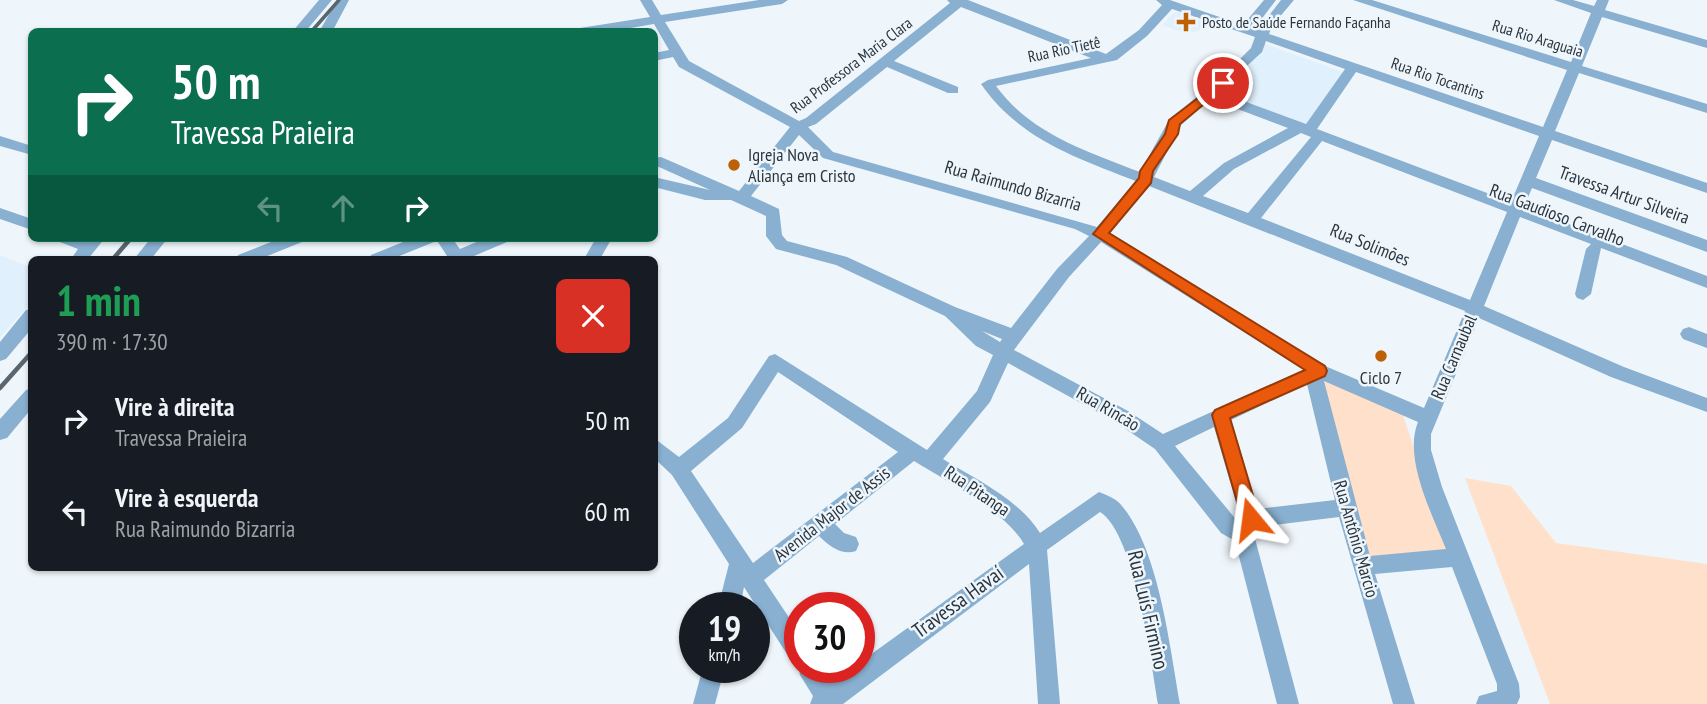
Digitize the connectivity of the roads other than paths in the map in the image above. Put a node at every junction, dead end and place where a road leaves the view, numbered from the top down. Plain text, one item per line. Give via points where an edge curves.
1 (326, 0) edge
2 (343, 0) edge
3 (646, 0) edge
4 (782, 0) edge
5 (1270, 0) edge
6 (1288, 0) edge
7 (1359, 0) edge
8 (1560, 0) edge
9 (958, 1) edge
10 (1164, 2) edge
11 (1601, 5) edge
12 (657, 20) junction
13 (302, 28) edge
14 (327, 28) edge
15 (606, 28) edge
16 (1246, 30) junction
17 (1263, 36) junction
18 (1707, 44) edge
19 (677, 52) junction
20 (658, 56) edge
21 (1106, 59) junction
22 (886, 62) junction
23 (1353, 67) junction
24 (1574, 67) junction
25 (988, 84) joint
26 (953, 90) dead end
27 (1211, 94) junction
28 (1707, 109) edge
29 (798, 126) junction
30 (1310, 131) junction
31 (1546, 133) junction
32 (0, 141) edge
33 (28, 150) edge
34 (661, 163) edge
35 (1146, 179) junction
36 (1528, 181) junction
37 (658, 183) edge
38 (1707, 188) edge
39 (738, 196) junction
40 (1193, 197) junction
41 (0, 213) edge
42 (1513, 214) junction
43 (1251, 219) junction
44 (28, 224) edge
45 (1100, 234) junction
46 (157, 242) edge
47 (281, 242) edge
48 (418, 242) edge
49 (492, 242) edge
50 (1707, 246) edge
51 (1594, 249) junction
52 (252, 250) edge
53 (145, 256) edge
54 (384, 256) edge
55 (462, 256) edge
56 (1707, 282) edge
57 (1707, 292) edge
58 (1583, 294) dead end
59 (1474, 308) junction
60 (949, 311) junction
61 (28, 321) edge
62 (1689, 334) dead end
63 (1015, 337) junction
64 (1707, 341) edge
65 (1002, 352) junction
66 (0, 354) edge
67 (1316, 372) junction
68 (28, 400) edge
69 (1707, 405) edge
70 (1220, 415) junction
71 (1427, 418) junction
72 (0, 432) edge
73 (1162, 443) junction
74 (658, 450) edge
75 (922, 455) junction
76 (679, 469) junction
77 (1346, 507) junction
78 (1088, 508) joint
79 (821, 524) junction
80 (1247, 527) junction
81 (849, 544) dead end
82 (1036, 545) junction
83 (1457, 557) junction
84 (1362, 566) junction
85 (745, 570) junction
86 (735, 592) edge
87 (784, 630) edge
88 (710, 683) edge
89 (817, 683) edge
90 (827, 702) edge
91 (704, 704) edge
92 (1049, 704) edge
93 (1169, 704) edge
94 (1288, 704) edge
95 (1404, 704) edge
96 (1487, 704) edge

1 - 13 street
2 - 14 street
3 - 12 street, Rua Raimundo Bizarria
4 - 12 street
5 - 16 street
6 - 17 street, Avenida Major de Assis via 1266,25
7 - 24 street, Rua Rio Araguaia
8 - 11 street
9 - 21 street
9 - 22 street, Rua Professora Maria Clara
10 - 16 street, Rua Rio Tocantins
10 - 21 street, Rua Rio Tietê via 1127,46
11 - 18 street
11 - 24 street, Rua Carnaubal
12 - 15 street
12 - 19 street, Rua Raimundo Bizarria
16 - 17 street, Rua Rio Tocantins
17 - 23 street, Rua Rio Tocantins
17 - 27 street, Avenida Major de Assis via 1257,48
19 - 20 street
19 - 29 street, Rua Raimundo Bizarria via 684,64 703,76
21 - 25 street, Rua Rio Tietê
22 - 26 street
22 - 29 street, Rua Professora Maria Clara via 811,121
23 - 30 street
23 - 31 street, Rua Rio Tocantins
24 - 28 street, Rua Rio Araguaia
24 - 31 street, Rua Carnaubal
25 - 35 street, Rua Solimões via 1048,139
27 - 30 street, Rua Gaudioso Carvalho
27 - 35 street, Avenida Major de Assis via 1174,123 1172,134 1146,171
29 - 39 street, Rua Professora Maria Clara
29 - 45 street, Rua Raimundo Bizarria via 828,155 1056,217
30 - 40 street via 1229,166
30 - 42 street, Rua Gaudioso Carvalho via 1400,165 1411,179
30 - 43 street
31 - 36 street, Rua Carnaubal
31 - 38 street, Rua Rio Tocantins
32 - 33 street
34 - 39 street, Rua Rincão
35 - 40 street, Rua Solimões
35 - 45 street, Avenida Major de Assis
36 - 42 street, Rua Carnaubal
36 - 50 street, Travessa Artur Silveira
37 - 39 street, Rua Rincão via 705,195
39 - 60 street, Rua Rincão via 774,213 774,236 782,244 841,261
40 - 43 street, Rua Solimões
41 - 44 street
42 - 51 street, Rua Gaudioso Carvalho
42 - 56 street, Rua Gaudioso Carvalho
42 - 59 street, Rua Carnaubal
43 - 59 street, Rua Solimões
45 - 63 street, Avenida Major de Assis via 1063,273
45 - 67 street, Rua Raimundo Bizarria
46 - 53 street
47 - 52 street
48 - 54 street
49 - 55 street
51 - 57 street, Rua Gaudioso Carvalho
51 - 58 street
59 - 69 street, Rua Solimões via 1667,393
59 - 71 street, Rua Carnaubal
60 - 63 street, Rua Rincão
60 - 65 street, Rua Rincão via 971,334
61 - 66 street
62 - 64 street
63 - 65 street, Avenida Major de Assis
65 - 73 street, Rua Rincão
65 - 75 street, Avenida Major de Assis via 1000,366 984,394
67 - 70 street
67 - 71 street, Rua Raimundo Bizarria
67 - 77 street, Rua Antônio Marcio
68 - 72 street
70 - 73 street
70 - 80 street
71 - 83 street, Rua Carnaubal via 1422,450
73 - 80 street, Rua Rincão via 1228,527
74 - 76 street
75 - 76 street, Rua Pitanga via 775,360 735,423
75 - 79 street, Avenida Major de Assis
75 - 82 street, Rua Pitanga via 1015,517
76 - 85 street
77 - 80 street
77 - 84 street, Rua Antônio Marcio
78 - 82 street, Travessa Havaí
78 - 93 street, Rua Luís Firmino via 1106,502 1137,553
79 - 81 street via 836,540
79 - 85 street, Avenida Major de Assis
80 - 94 street
82 - 90 street, Travessa Havaí
82 - 92 street
83 - 84 street
83 - 96 street, Rua Carnaubal via 1508,684 1509,696 1503,702
84 - 95 street, Rua Antônio Marcio
85 - 86 street
85 - 87 street
88 - 91 street
89 - 90 street

